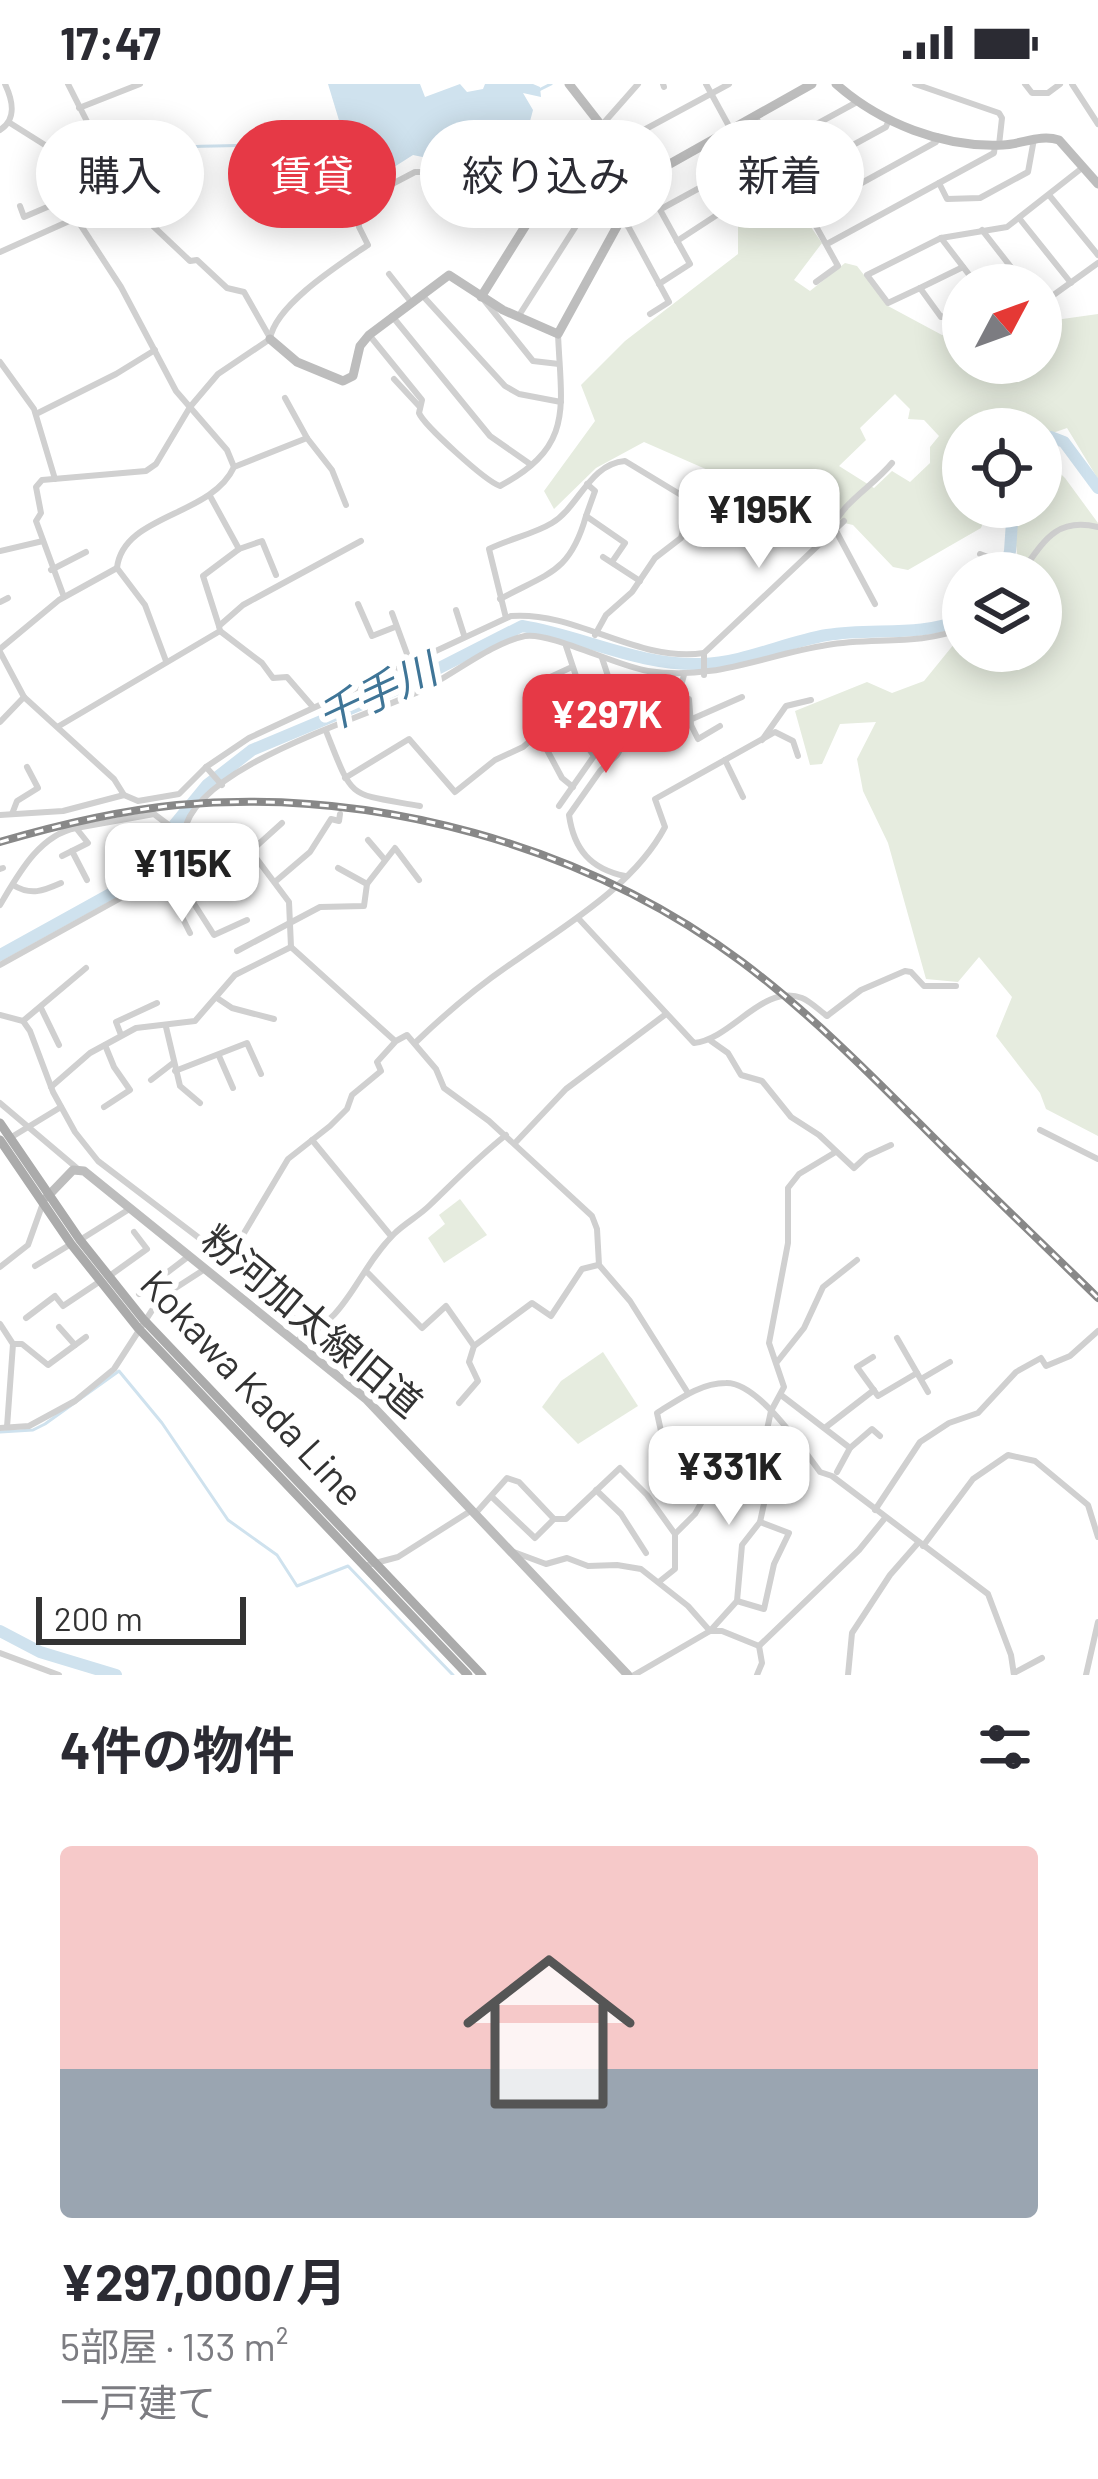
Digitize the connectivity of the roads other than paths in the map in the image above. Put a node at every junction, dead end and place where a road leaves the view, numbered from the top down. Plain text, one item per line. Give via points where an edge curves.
1 (68, 84) edge
2 (140, 84) edge
3 (569, 84) edge
4 (638, 84) edge
5 (706, 84) edge
6 (729, 84) edge
7 (812, 84) edge
8 (836, 84) edge
9 (918, 84) edge
10 (1025, 84) edge
11 (1060, 84) edge
12 (1072, 84) edge
13 (9, 85) edge
14 (711, 94) junction
15 (857, 102) junction
16 (79, 108) junction
17 (755, 116) junction
18 (85, 120) edge
19 (596, 120) edge
20 (606, 120) edge
21 (663, 120) edge
22 (726, 120) edge
23 (748, 120) edge
24 (757, 120) edge
25 (824, 120) edge
26 (888, 122) junction
27 (10, 123) junction
28 (1098, 124) edge
29 (0, 130) edge
30 (937, 136) junction
31 (36, 139) edge
32 (864, 139) edge
33 (1034, 139) junction
34 (997, 145) junction
35 (1084, 167) junction
36 (420, 172) edge
37 (864, 181) edge
38 (938, 183) junction
39 (1098, 184) edge
40 (1049, 194) junction
41 (20, 206) dead end
42 (36, 212) edge
43 (1019, 218) junction
44 (54, 228) edge
45 (83, 228) edge
46 (155, 228) edge
47 (523, 228) edge
48 (575, 228) edge
49 (619, 228) edge
50 (627, 228) edge
51 (670, 228) edge
52 (697, 228) edge
53 (817, 228) edge
54 (982, 230) junction
55 (941, 238) junction
56 (677, 241) junction
57 (826, 244) junction
58 (0, 252) edge
59 (1098, 259) edge
60 (961, 264) edge
61 (1009, 264) edge
62 (389, 274) dead end
63 (942, 277) edge
64 (817, 282) dead end
65 (1071, 283) junction
66 (659, 284) junction
67 (920, 288) junction
68 (1062, 289) edge
69 (421, 294) junction
70 (481, 297) junction
71 (411, 302) junction
72 (650, 314) dead end
73 (392, 316) junction
74 (518, 317) junction
75 (942, 317) edge
76 (558, 334) junction
77 (369, 335) junction
78 (270, 339) junction
79 (155, 350) junction
80 (0, 362) edge
81 (559, 364) junction
82 (3, 371) edge
83 (394, 379) dead end
84 (285, 398) dead end
85 (561, 402) junction
86 (419, 406) junction
87 (190, 407) junction
88 (36, 414) junction
89 (307, 438) junction
90 (892, 463) dead end
91 (530, 464) junction
92 (235, 467) junction
93 (55, 479) junction
94 (587, 484) junction
95 (210, 496) junction
96 (346, 505) dead end
97 (586, 516) junction
98 (844, 520) dead end
99 (1098, 527) edge
100 (831, 532) junction
101 (43, 541) junction
102 (361, 541) dead end
103 (239, 549) junction
104 (0, 551) edge
105 (86, 552) dead end
106 (1034, 552) edge
107 (603, 557) dead end
108 (612, 562) junction
109 (117, 568) junction
110 (51, 571) junction
111 (276, 575) dead end
112 (640, 581) junction
113 (64, 597) junction
114 (500, 598) junction
115 (358, 604) dead end
116 (875, 604) dead end
117 (456, 610) dead end
118 (392, 613) dead end
119 (506, 618) junction
120 (395, 627) junction
121 (219, 628) junction
122 (942, 634) edge
123 (595, 635) junction
124 (465, 637) junction
125 (566, 646) junction
126 (0, 650) edge
127 (704, 656) junction
128 (602, 658) junction
129 (166, 661) junction
130 (410, 662) junction
131 (572, 667) junction
132 (4, 672) edge
133 (704, 673) junction
134 (684, 675) junction
135 (546, 679) dead end
136 (24, 697) junction
137 (678, 697) junction
138 (742, 697) dead end
139 (616, 700) dead end
140 (811, 700) dead end
141 (314, 706) junction
142 (692, 719) junction
143 (0, 722) edge
144 (58, 726) junction
145 (720, 726) dead end
146 (326, 731) junction
147 (539, 735) junction
148 (584, 742) dead end
149 (760, 743) junction
150 (798, 756) dead end
151 (725, 760) junction
152 (27, 767) dead end
153 (207, 769) junction
154 (345, 778) junction
155 (221, 784) junction
156 (573, 787) junction
157 (124, 795) junction
158 (743, 797) dead end
159 (420, 806) dead end
160 (559, 806) dead end
161 (12, 814) junction
162 (340, 814) dead end
163 (0, 815) edge
164 (282, 823) dead end
165 (76, 828) junction
166 (180, 833) junction
167 (368, 840) dead end
168 (252, 850) junction
169 (72, 851) junction
170 (62, 856) dead end
171 (385, 860) junction
172 (338, 868) dead end
173 (625, 876) junction
174 (87, 880) dead end
175 (419, 880) dead end
176 (276, 881) junction
177 (61, 883) dead end
178 (367, 884) junction
179 (13, 885) junction
180 (184, 887) junction
181 (0, 905) edge
182 (578, 918) junction
183 (247, 920) dead end
184 (291, 922) junction
185 (190, 933) dead end
186 (291, 947) junction
187 (237, 951) dead end
188 (0, 965) edge
189 (86, 968) dead end
190 (956, 986) dead end
191 (217, 998) junction
192 (158, 1003) dead end
193 (41, 1008) junction
194 (666, 1014) junction
195 (0, 1015) edge
196 (274, 1019) dead end
197 (23, 1022) junction
198 (166, 1027) junction
199 (121, 1035) junction
200 (396, 1041) junction
201 (711, 1041) junction
202 (415, 1043) junction
203 (59, 1045) dead end
204 (105, 1045) junction
205 (218, 1056) junction
206 (174, 1067) junction
207 (150, 1068) dead end
208 (261, 1074) dead end
209 (51, 1087) junction
210 (233, 1088) dead end
211 (200, 1103) dead end
212 (2, 1105) edge
213 (61, 1107) junction
214 (104, 1107) dead end
215 (0, 1123) edge
216 (28, 1127) junction
217 (1040, 1130) dead end
218 (506, 1135) junction
219 (5, 1139) edge
220 (312, 1140) junction
221 (515, 1143) junction
222 (891, 1145) dead end
223 (834, 1153) junction
224 (1098, 1159) edge
225 (98, 1161) junction
226 (81, 1170) junction
227 (46, 1199) junction
228 (131, 1208) junction
229 (152, 1225) junction
230 (391, 1236) junction
231 (75, 1242) junction
232 (190, 1256) junction
233 (857, 1260) dead end
234 (230, 1264) junction
235 (599, 1265) junction
236 (35, 1266) dead end
237 (0, 1268) edge
238 (205, 1269) junction
239 (367, 1273) junction
240 (217, 1278) junction
241 (104, 1279) junction
242 (139, 1294) dead end
243 (26, 1318) dead end
244 (141, 1323) junction
245 (0, 1324) edge
246 (58, 1327) dead end
247 (1098, 1331) edge
248 (313, 1334) junction
249 (86, 1337) dead end
250 (897, 1338) dead end
251 (295, 1341) junction
252 (13, 1344) junction
253 (75, 1345) junction
254 (474, 1346) junction
255 (873, 1357) dead end
256 (777, 1362) junction
257 (950, 1362) dead end
258 (919, 1376) junction
259 (874, 1390) junction
260 (928, 1392) dead end
261 (688, 1393) junction
262 (781, 1395) junction
263 (459, 1403) dead end
264 (771, 1411) junction
265 (3, 1427) edge
266 (826, 1427) junction
267 (880, 1436) dead end
268 (850, 1448) junction
269 (837, 1472) dead end
270 (596, 1490) junction
271 (493, 1498) junction
272 (875, 1510) junction
273 (473, 1512) junction
274 (885, 1518) junction
275 (554, 1519) junction
276 (760, 1522) junction
277 (675, 1534) junction
278 (1098, 1537) edge
279 (920, 1545) junction
280 (511, 1551) junction
281 (646, 1552) dead end
282 (370, 1565) junction
283 (660, 1580) junction
284 (737, 1600) junction
285 (1098, 1622) edge
286 (710, 1631) junction
287 (758, 1646) junction
288 (0, 1653) edge
289 (1042, 1658) dead end
290 (1014, 1674) edge
291 (59, 1675) edge
292 (468, 1675) edge
293 (482, 1675) edge
294 (631, 1675) edge
295 (757, 1675) edge
296 (848, 1675) edge
297 (1085, 1675) edge

1 - 16 street
2 - 16 street
3 - 19 street
4 - 20 street
5 - 14 street
6 - 14 street
7 - 17 street
8 - 15 street
9 - 34 street via 999,112
10 - 11 street via 1048,93
12 - 28 street
13 - 27 street
14 - 21 street
14 - 22 street
15 - 25 street
15 - 26 street
16 - 18 street
17 - 23 street
17 - 24 street
26 - 30 street
26 - 32 street
27 - 29 street
27 - 31 street
30 - 34 street
30 - 37 street
33 - 34 street
33 - 35 street via 1059,140
33 - 38 street via 1028,172 980,198 947,199
34 - 38 street
35 - 39 street
35 - 40 street
36 - 78 street via 358,202 368,245 284,312
38 - 57 street
40 - 43 street
40 - 59 street
41 - 42 street via 24,217
43 - 54 street
43 - 65 street
44 - 58 street
45 - 79 street
46 - 78 street via 227,288 244,292
47 - 70 street
48 - 74 street
49 - 76 street
50 - 66 street
51 - 56 street
52 - 56 street
53 - 57 street
54 - 55 street
54 - 61 street
55 - 60 street
55 - 67 street via 867,275 888,303
56 - 66 street via 690,264
57 - 64 street via 838,266
59 - 65 street
62 - 71 street
63 - 67 street
65 - 68 street
66 - 72 street via 669,302
67 - 75 street
69 - 70 street via 449,274
69 - 71 street
69 - 85 street via 505,386
70 - 74 street
70 - 81 street via 533,361
71 - 73 street
73 - 77 street
73 - 91 street via 490,436
74 - 76 street
76 - 81 street
77 - 78 street via 343,382 297,362
77 - 86 street
78 - 87 street via 225,367
79 - 87 street
79 - 88 street
80 - 82 street
81 - 85 street
82 - 88 street
83 - 86 street
84 - 89 street
85 - 91 street via 556,436
86 - 91 street via 424,424 493,484
87 - 92 street
87 - 93 street via 146,471
88 - 93 street
89 - 92 street
89 - 96 street
90 - 100 street via 855,493
92 - 95 street
93 - 101 street via 36,487
94 - 97 street via 595,490
94 - 112 street via 625,461 691,501 681,538
94 - 114 street via 552,523 489,549
95 - 103 street
95 - 109 street via 154,521 120,551
97 - 108 street via 625,543
97 - 114 street via 564,565
98 - 100 street
99 - 106 street via 1058,527
100 - 116 street
100 - 127 street
101 - 104 street
101 - 110 street
102 - 121 street via 243,605
103 - 111 street via 262,541
103 - 121 street via 203,576
105 - 110 street
107 - 108 street
108 - 112 street
109 - 113 street
109 - 129 street via 145,605
110 - 113 street
112 - 123 street
113 - 126 street
114 - 119 street
115 - 120 street via 372,635
117 - 124 street
118 - 120 street
119 - 123 street via 530,615
119 - 124 street
120 - 130 street
121 - 129 street
121 - 141 street
122 - 133 street via 828,645
123 - 127 street
124 - 130 street
125 - 128 street
125 - 131 street
125 - 146 street via 519,637
126 - 132 street
127 - 133 street
128 - 134 street
128 - 139 street
129 - 144 street
130 - 141 street
131 - 135 street
131 - 147 street via 584,700 545,714
132 - 136 street
133 - 134 street
134 - 137 street
136 - 143 street
136 - 144 street
137 - 142 street via 689,699
137 - 173 street via 644,711 569,815 587,860
138 - 142 street
140 - 149 street via 786,706
141 - 153 street
142 - 145 street via 698,739
144 - 157 street
146 - 154 street
146 - 155 street via 261,756
147 - 154 street via 455,792 409,740
147 - 156 street
148 - 156 street via 594,756
149 - 150 street via 775,732 793,741
149 - 151 street
151 - 158 street
151 - 173 street via 655,799 663,832
152 - 161 street via 38,788
153 - 155 street
153 - 157 street via 179,794 138,801
154 - 159 street via 361,796
155 - 166 street
156 - 160 street
157 - 161 street
161 - 163 street
162 - 176 street
164 - 168 street
165 - 166 street via 154,814
165 - 169 street via 88,843
165 - 179 street via 58,831
166 - 168 street via 235,830
166 - 180 street
166 - 188 street via 119,899
167 - 171 street
168 - 176 street
169 - 170 street
169 - 174 street
171 - 175 street via 395,848
171 - 178 street
172 - 178 street
173 - 182 street
176 - 184 street
177 - 179 street via 38,893
178 - 184 street via 364,906 325,905
179 - 181 street
180 - 183 street via 214,935
180 - 185 street via 171,895
182 - 194 street
182 - 202 street
184 - 186 street
184 - 187 street
186 - 191 street via 235,975
186 - 200 street
189 - 193 street
190 - 201 street via 924,986 905,971 827,1016 800,997 773,999
191 - 196 street
191 - 198 street via 195,1021
192 - 199 street via 116,1022
193 - 197 street
193 - 203 street
194 - 201 street via 694,1043
194 - 221 street via 566,1089
195 - 197 street
197 - 209 street
198 - 199 street
198 - 206 street
199 - 204 street
200 - 202 street via 407,1035
200 - 220 street via 377,1062 382,1071
201 - 223 street
202 - 218 street via 444,1088
204 - 209 street
204 - 214 street via 130,1090
205 - 206 street
205 - 208 street via 247,1043
205 - 210 street
206 - 207 street via 154,1078
206 - 211 street via 180,1086
209 - 213 street
212 - 216 street
213 - 216 street
213 - 225 street
215 - 219 main road, Kokawa Kada Line
216 - 219 street
216 - 226 street
217 - 224 street
218 - 221 street
218 - 230 street
219 - 227 main road, Kokawa Kada Line
220 - 230 street
220 - 234 street via 288,1159
221 - 235 street via 592,1216
222 - 223 street via 854,1168
223 - 256 street via 788,1188 788,1243 769,1343
225 - 226 street
225 - 234 street
226 - 227 street
226 - 228 street, 粉河加太線旧道
227 - 231 main road, Kokawa Kada Line
227 - 237 street via 28,1245
228 - 229 street, 粉河加太線旧道
228 - 231 street
229 - 232 street, 粉河加太線旧道
229 - 241 street via 137,1235 147,1249
230 - 239 street
231 - 236 street
231 - 241 main road, Kokawa Kada Line
232 - 238 street, 粉河加太線旧道
232 - 242 street
233 - 256 street via 823,1287
234 - 240 street
234 - 248 street
235 - 254 street via 582,1269 551,1316 532,1303
235 - 261 street
238 - 240 street, 粉河加太線旧道
238 - 244 street via 160,1298
239 - 248 street
239 - 254 street via 422,1328 446,1306
240 - 251 street, 粉河加太線旧道
241 - 243 street via 63,1306 55,1296
241 - 244 main road, Kokawa Kada Line
244 - 265 street via 114,1369 75,1401 37,1424
244 - 282 main road, Kokawa Kada Line
245 - 252 street
246 - 253 street
247 - 272 street via 1057,1362 1046,1366 1040,1358 1016,1372 978,1413 920,1442
248 - 251 street
249 - 253 street
250 - 258 street
251 - 273 street, 粉河加太線旧道 via 366,1400
252 - 253 street via 48,1365
252 - 265 street
254 - 263 street via 469,1362 478,1381
255 - 259 street via 857,1367
256 - 262 street
257 - 258 street
258 - 259 street via 878,1396
258 - 260 street
259 - 266 street
261 - 264 street via 735,1383
261 - 277 street via 658,1413 661,1431 705,1496
262 - 264 street
262 - 266 street
264 - 272 street via 820,1472
264 - 276 street
266 - 268 street
267 - 268 street via 872,1429
268 - 269 street
270 - 275 street via 566,1519
270 - 277 street via 620,1468
270 - 281 street
271 - 273 street
271 - 275 street via 535,1538
271 - 275 street via 507,1478 519,1482
272 - 274 street
273 - 280 street, 粉河加太線旧道
273 - 282 street
274 - 279 street
274 - 287 street
276 - 284 street via 742,1545
276 - 284 street via 789,1533 764,1609
277 - 283 street via 675,1570
278 - 279 street via 1088,1505 1035,1461 1008,1455 973,1479
279 - 290 street via 988,1594
279 - 296 street via 852,1633
280 - 283 street via 546,1564 567,1558 641,1569
280 - 294 street, 粉河加太線旧道
282 - 292 main road, Kokawa Kada Line
282 - 293 main road, Kokawa Kada Line
283 - 286 street
284 - 286 street
285 - 297 street
286 - 287 street
286 - 294 street
287 - 295 street
288 - 291 street
289 - 290 street

